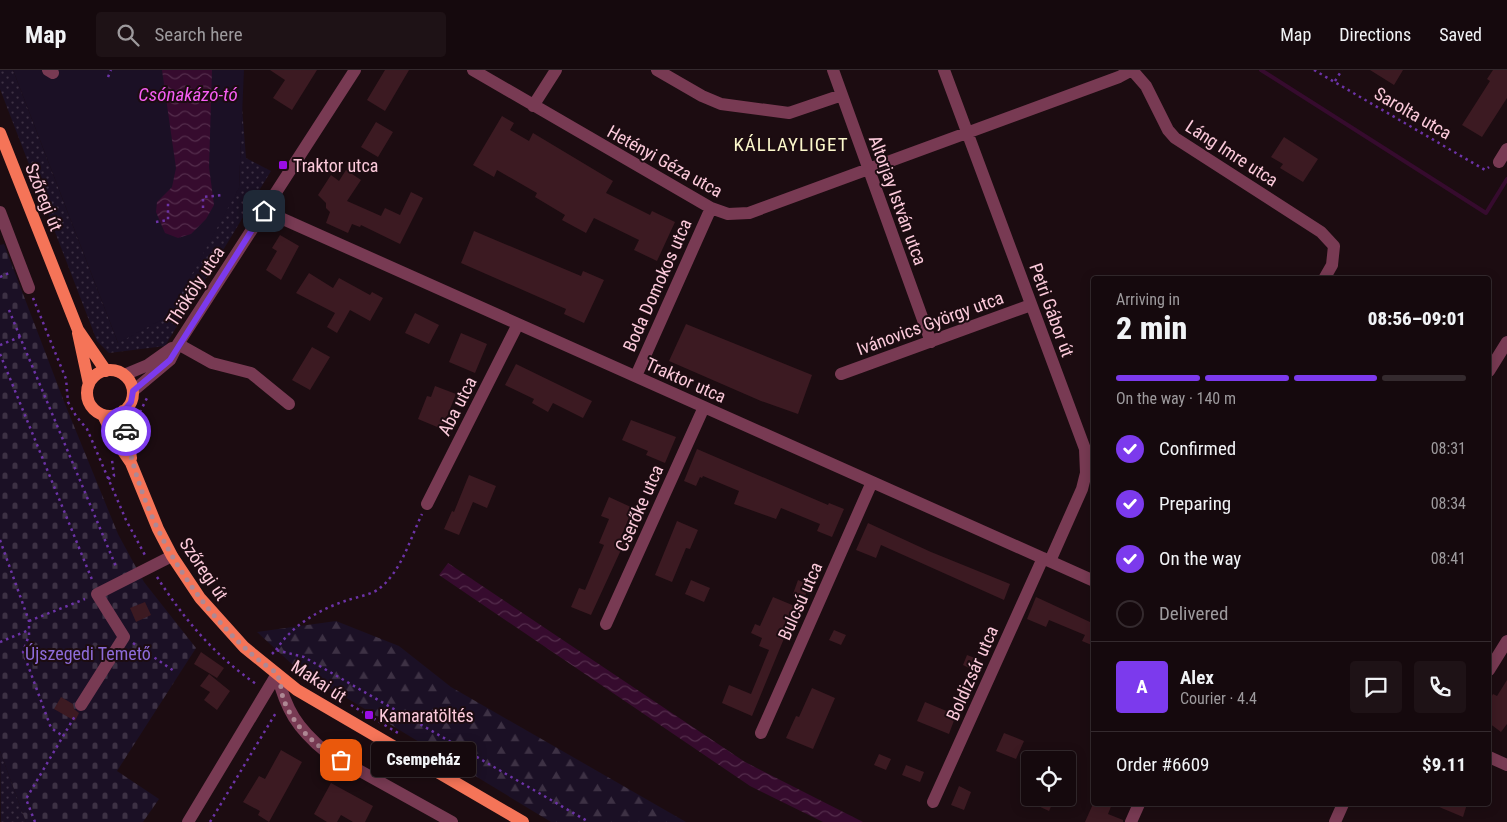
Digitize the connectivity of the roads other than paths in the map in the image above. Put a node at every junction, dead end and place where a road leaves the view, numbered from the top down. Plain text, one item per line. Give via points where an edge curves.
1 (355, 70) edge
2 (473, 70) edge
3 (556, 70) edge
4 (657, 70) edge
5 (833, 70) edge
6 (944, 70) edge
7 (1132, 70) edge
8 (842, 95) junction
9 (533, 106) junction
10 (0, 132) edge
11 (968, 133) junction
12 (1507, 149) edge
13 (1499, 162) road end
14 (869, 169) junction
15 (710, 208) junction
16 (264, 211) junction
17 (0, 212) edge
18 (1326, 276) edge
19 (29, 288) road end
20 (1031, 305) junction
21 (518, 324) junction
22 (78, 330) junction
23 (931, 342) junction
24 (1507, 342) edge
25 (178, 344) junction
26 (1491, 368) edge
27 (106, 371) junction
28 (841, 374) dead end
29 (124, 375) junction
30 (636, 376) junction
31 (89, 384) junction
32 (133, 391) junction
33 (289, 404) dead end
34 (704, 406) junction
35 (123, 412) junction
36 (103, 414) junction
37 (1089, 449) edge
38 (131, 463) junction
39 (872, 482) junction
40 (427, 504) road end
41 (172, 556) junction
42 (1046, 560) junction
43 (1091, 580) edge
44 (606, 624) dead end
45 (1507, 641) edge
46 (1491, 667) edge
47 (277, 674) junction
48 (81, 705) road end
49 (761, 733) dead end
50 (1491, 757) edge
51 (1507, 764) edge
52 (933, 802) dead end
53 (1138, 806) edge
54 (1342, 806) edge
55 (194, 819) edge
56 (452, 822) edge
57 (523, 822) edge
58 (1131, 822) edge
59 (1335, 822) edge

1 - 16 street, Thököly utca
2 - 9 street, Hetényi Géza utca
3 - 9 street
4 - 8 street via 721,104 789,113
5 - 8 street, Altorjay István utca
6 - 11 street, Petri Gábor út
7 - 11 street, Hetényi Géza utca
7 - 18 street, Láng Imre utca via 1146,86 1175,138 1322,232 1334,246 1332,265
8 - 14 street, Altorjay István utca
9 - 15 street, Hetényi Géza utca
10 - 22 main road, Szőregi út
11 - 14 street, Hetényi Géza utca
11 - 20 street, Petri Gábor út
12 - 13 street
14 - 15 street, Hetényi Géza utca via 749,212 728,214
14 - 23 street, Altorjay István utca
15 - 30 street, Boda Domokos utca
16 - 21 street, Traktor utca
16 - 25 street, Thököly utca
17 - 19 street
20 - 23 street, Ivánovics György utca
20 - 37 street, Petri Gábor út
21 - 30 street, Traktor utca
21 - 40 street, Aba utca
22 - 27 main road, Szőregi út
22 - 31 main road, Szőregi út
23 - 28 street, Ivánovics György utca
24 - 26 street
25 - 29 street, Thököly utca via 148,365
25 - 32 street, Thököly utca via 170,360
25 - 33 street via 212,363 251,373
27 - 29 main road
27 - 31 main road via 96,375
29 - 32 main road
30 - 34 street, Traktor utca
31 - 36 main road, Szőregi út via 91,405
32 - 35 main road via 131,402
34 - 39 street, Traktor utca
34 - 44 street, Cserőke utca
35 - 36 main road via 110,416
35 - 38 main road, Szőregi út
36 - 38 main road, Szőregi út
37 - 42 street, Petri Gábor út via 1082,489
38 - 41 main road, Szőregi út
39 - 42 street, Traktor utca
39 - 49 street, Bulcsú utca
41 - 47 main road, Szőregi út via 200,598 227,630
41 - 48 street via 97,594 124,637
42 - 43 street, Traktor utca
42 - 52 street, Boldizsár utca
45 - 46 street
47 - 55 street
47 - 56 street, Makai út via 284,700 303,731 326,752
47 - 57 main road, Makai út via 311,698
50 - 51 street
53 - 58 street
54 - 59 street

